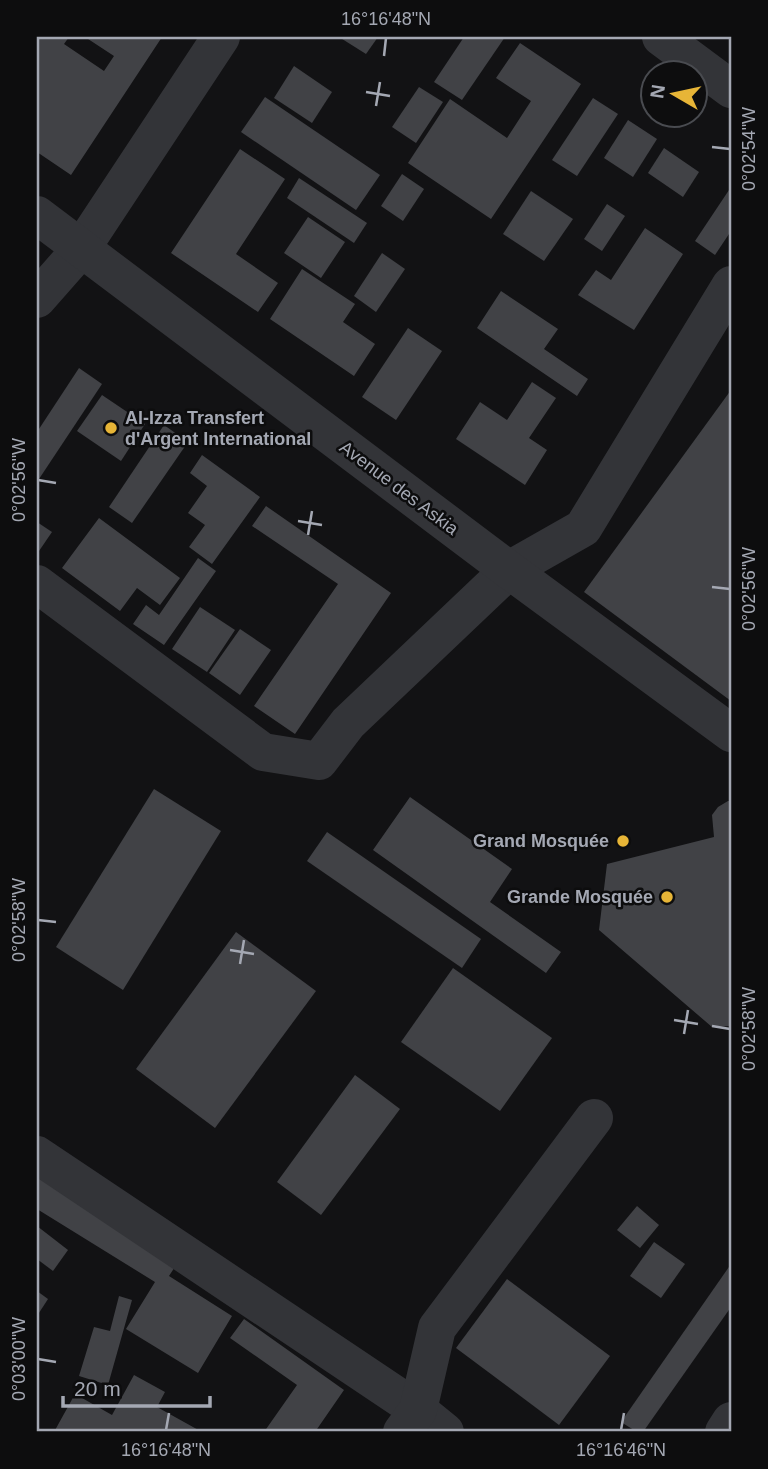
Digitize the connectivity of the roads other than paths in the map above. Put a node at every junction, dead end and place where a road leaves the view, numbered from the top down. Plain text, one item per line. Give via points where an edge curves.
1 (221, 37) edge
2 (660, 37) edge
3 (731, 89) edge
4 (37, 215) edge
5 (81, 249) junction
6 (731, 285) edge
7 (37, 299) edge
8 (509, 570) junction
9 (37, 584) edge
10 (731, 733) edge
11 (594, 1118) dead end
12 (37, 1155) edge
13 (731, 1421) edge
14 (422, 1425) edge
15 (724, 1432) edge

1 - 5 street
2 - 3 street
4 - 5 street, Avenue des Askia
5 - 7 street
5 - 8 street, Avenue des Askia
6 - 8 street via 583,528
8 - 9 street via 348,723 319,761 263,752
8 - 10 street, Avenue des Askia
11 - 14 street via 437,1328
12 - 14 street
13 - 15 street

